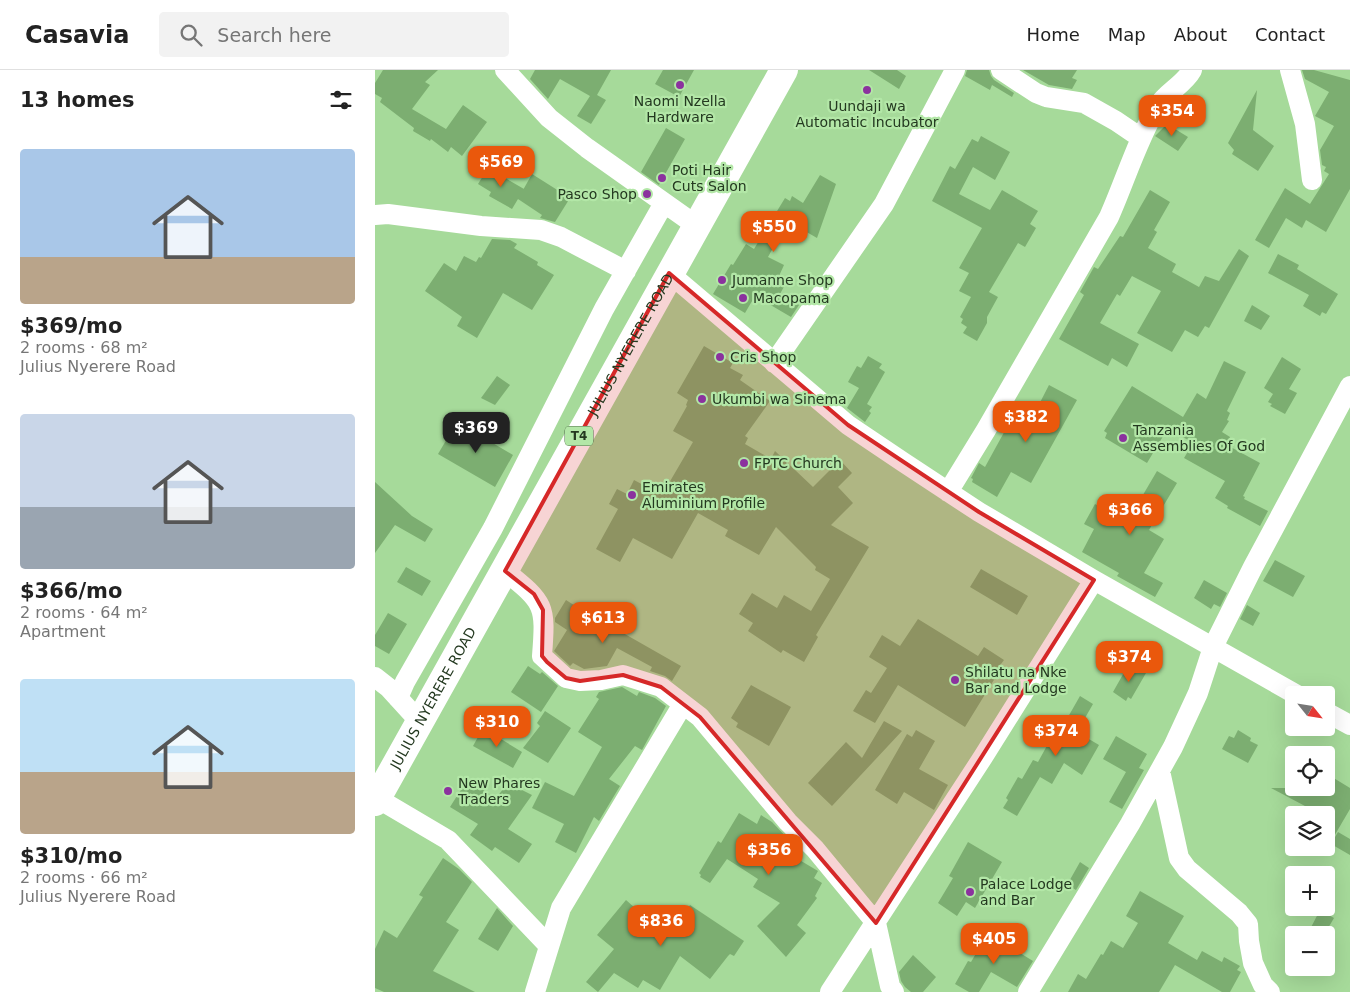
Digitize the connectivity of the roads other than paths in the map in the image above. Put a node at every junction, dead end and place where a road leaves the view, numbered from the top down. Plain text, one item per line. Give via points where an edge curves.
1 (505, 70) edge
2 (784, 70) edge
3 (955, 70) edge
4 (1001, 70) edge
5 (1192, 70) edge
6 (1291, 70) edge
7 (1141, 138) junction
8 (1311, 180) dead end
9 (664, 203) junction
10 (375, 215) edge
11 (697, 226) junction
12 (625, 271) junction
13 (669, 273) junction
14 (774, 363) junction
15 (1350, 386) edge
16 (948, 492) junction
17 (505, 571) junction
18 (1094, 580) junction
19 (1213, 647) junction
20 (375, 677) edge
21 (1285, 688) edge
22 (398, 698) junction
23 (683, 704) junction
24 (1335, 717) edge
25 (419, 722) junction
26 (1350, 725) edge
27 (1160, 771) junction
28 (376, 800) edge
29 (876, 923) junction
30 (549, 946) junction
31 (535, 992) edge
32 (830, 992) edge
33 (894, 992) edge
34 (1028, 992) edge
35 (1270, 992) edge

1 - 9 street via 549,118
2 - 11 highway, JULIUS NYERERE ROAD / T4
3 - 14 street via 884,204
4 - 7 street via 1046,97 1084,103
5 - 7 street via 1159,104
6 - 8 street via 1305,124
7 - 16 street via 1104,226
9 - 11 street
9 - 12 street
10 - 12 street via 541,230
11 - 13 highway, JULIUS NYERERE ROAD / T4
12 - 22 street via 493,528
13 - 14 street
13 - 17 highway, JULIUS NYERERE ROAD / T4
14 - 16 street via 848,425
15 - 19 street
16 - 18 street
17 - 23 street via 534,594 543,610 542,656 566,678 601,680 623,675 661,687
17 - 25 highway, JULIUS NYERERE ROAD / T4
18 - 19 street
18 - 29 street
19 - 21 street
19 - 27 street via 1198,693
20 - 22 street
22 - 25 street
23 - 29 street via 700,717
23 - 30 street via 561,908
24 - 26 street
25 - 28 highway, JULIUS NYERERE ROAD / T4
27 - 34 street
27 - 35 street via 1179,858 1187,870 1248,924 1253,964
28 - 30 street via 448,840
29 - 32 street
29 - 33 street
30 - 31 street

